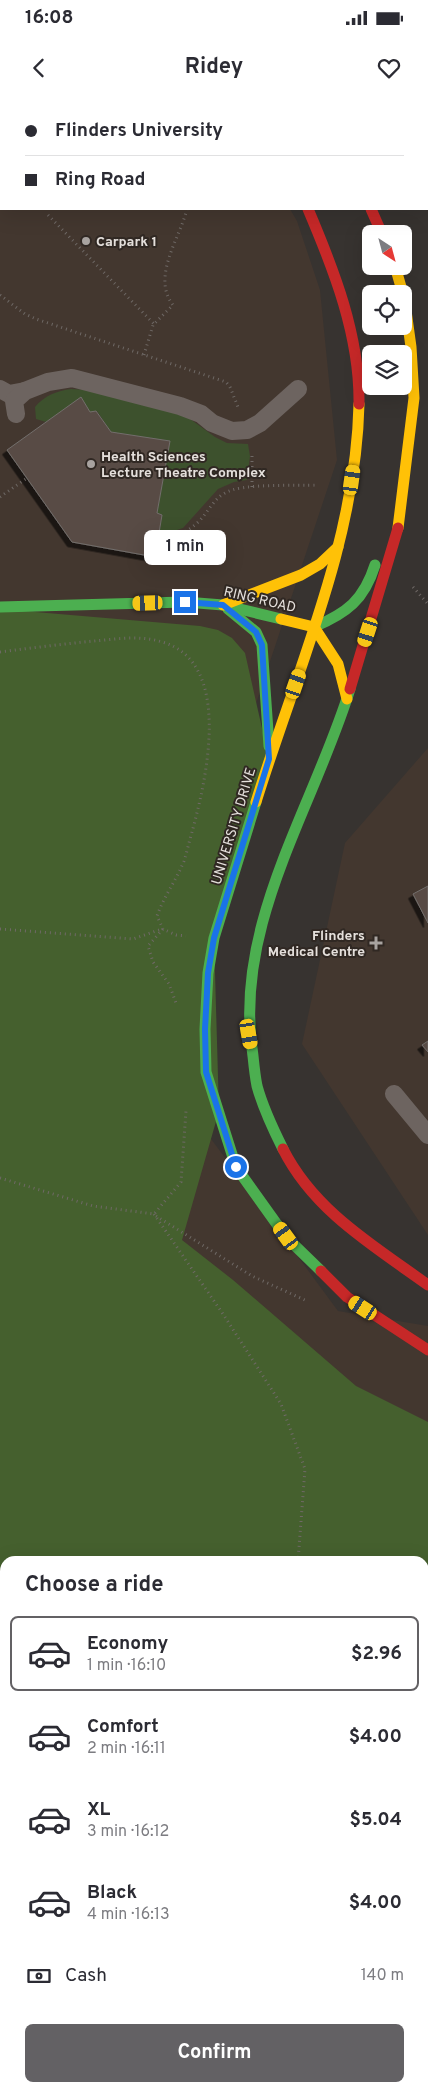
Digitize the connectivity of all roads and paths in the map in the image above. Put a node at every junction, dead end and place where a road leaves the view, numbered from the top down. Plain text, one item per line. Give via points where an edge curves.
1 (187, 210) edge
2 (308, 210) edge
3 (372, 210) edge
4 (48, 215) dead end
5 (378, 225) edge
6 (0, 295) edge
7 (155, 324) junction
8 (410, 335) edge
9 (144, 355) junction
10 (226, 382) dead end
11 (0, 389) edge
12 (298, 389) dead end
13 (25, 391) junction
14 (16, 414) dead end
15 (412, 418) junction
16 (393, 474) dead end
17 (27, 478) dead end
18 (318, 485) dead end
19 (0, 497) edge
20 (158, 542) dead end
21 (338, 546) junction
22 (378, 553) dead end
23 (411, 584) dead end
24 (428, 604) edge
25 (223, 605) junction
26 (0, 607) edge
27 (314, 627) junction
28 (0, 652) edge
29 (347, 699) junction
30 (269, 759) junction
31 (0, 929) edge
32 (163, 929) junction
33 (214, 938) junction
34 (178, 1008) dead end
35 (394, 1094) dead end
36 (185, 1106) dead end
37 (428, 1135) edge
38 (0, 1178) edge
39 (154, 1214) junction
40 (428, 1284) edge
41 (316, 1305) dead end
42 (428, 1350) edge
43 (298, 1556) edge

1 - 7 path via 165,275 166,291 173,305
2 - 21 street, UNIVERSITY DRIVE via 326,249 343,302 352,336 359,396 358,440
3 - 5 street
4 - 7 path
6 - 9 path via 36,319
7 - 9 path
8 - 15 street via 414,398
9 - 10 path
11 - 13 lane via 9,394
12 - 13 lane via 260,423 247,430 232,430 180,406 72,378 48,382
13 - 14 lane via 14,401
15 - 16 street
15 - 29 street via 397,535
17 - 19 path
18 - 20 path via 229,490 190,530
21 - 25 street via 320,564 301,575
21 - 27 street, UNIVERSITY DRIVE
22 - 27 street via 373,571 354,604 337,618
23 - 24 path
25 - 26 street, RING ROAD via 185,602
25 - 27 street, RING ROAD
25 - 30 street via 256,632 262,645
27 - 29 street via 338,664
27 - 30 street, UNIVERSITY DRIVE
28 - 32 path via 117,638 146,639 178,648 197,669 205,689 208,720 206,770 201,802 184,860 157,916
29 - 40 street via 270,898 255,949 249,993 249,1034 257,1085 272,1129 290,1163 314,1196 344,1225
30 - 33 street, UNIVERSITY DRIVE
31 - 32 path via 133,939
32 - 33 path via 176,935
32 - 34 path via 148,946
33 - 42 street, UNIVERSITY DRIVE via 208,973 206,1072 236,1167 286,1236 347,1297
35 - 37 lane
36 - 39 path via 181,1182
38 - 39 path via 93,1206
39 - 41 path via 252,1276
39 - 43 path via 280,1404 305,1469

